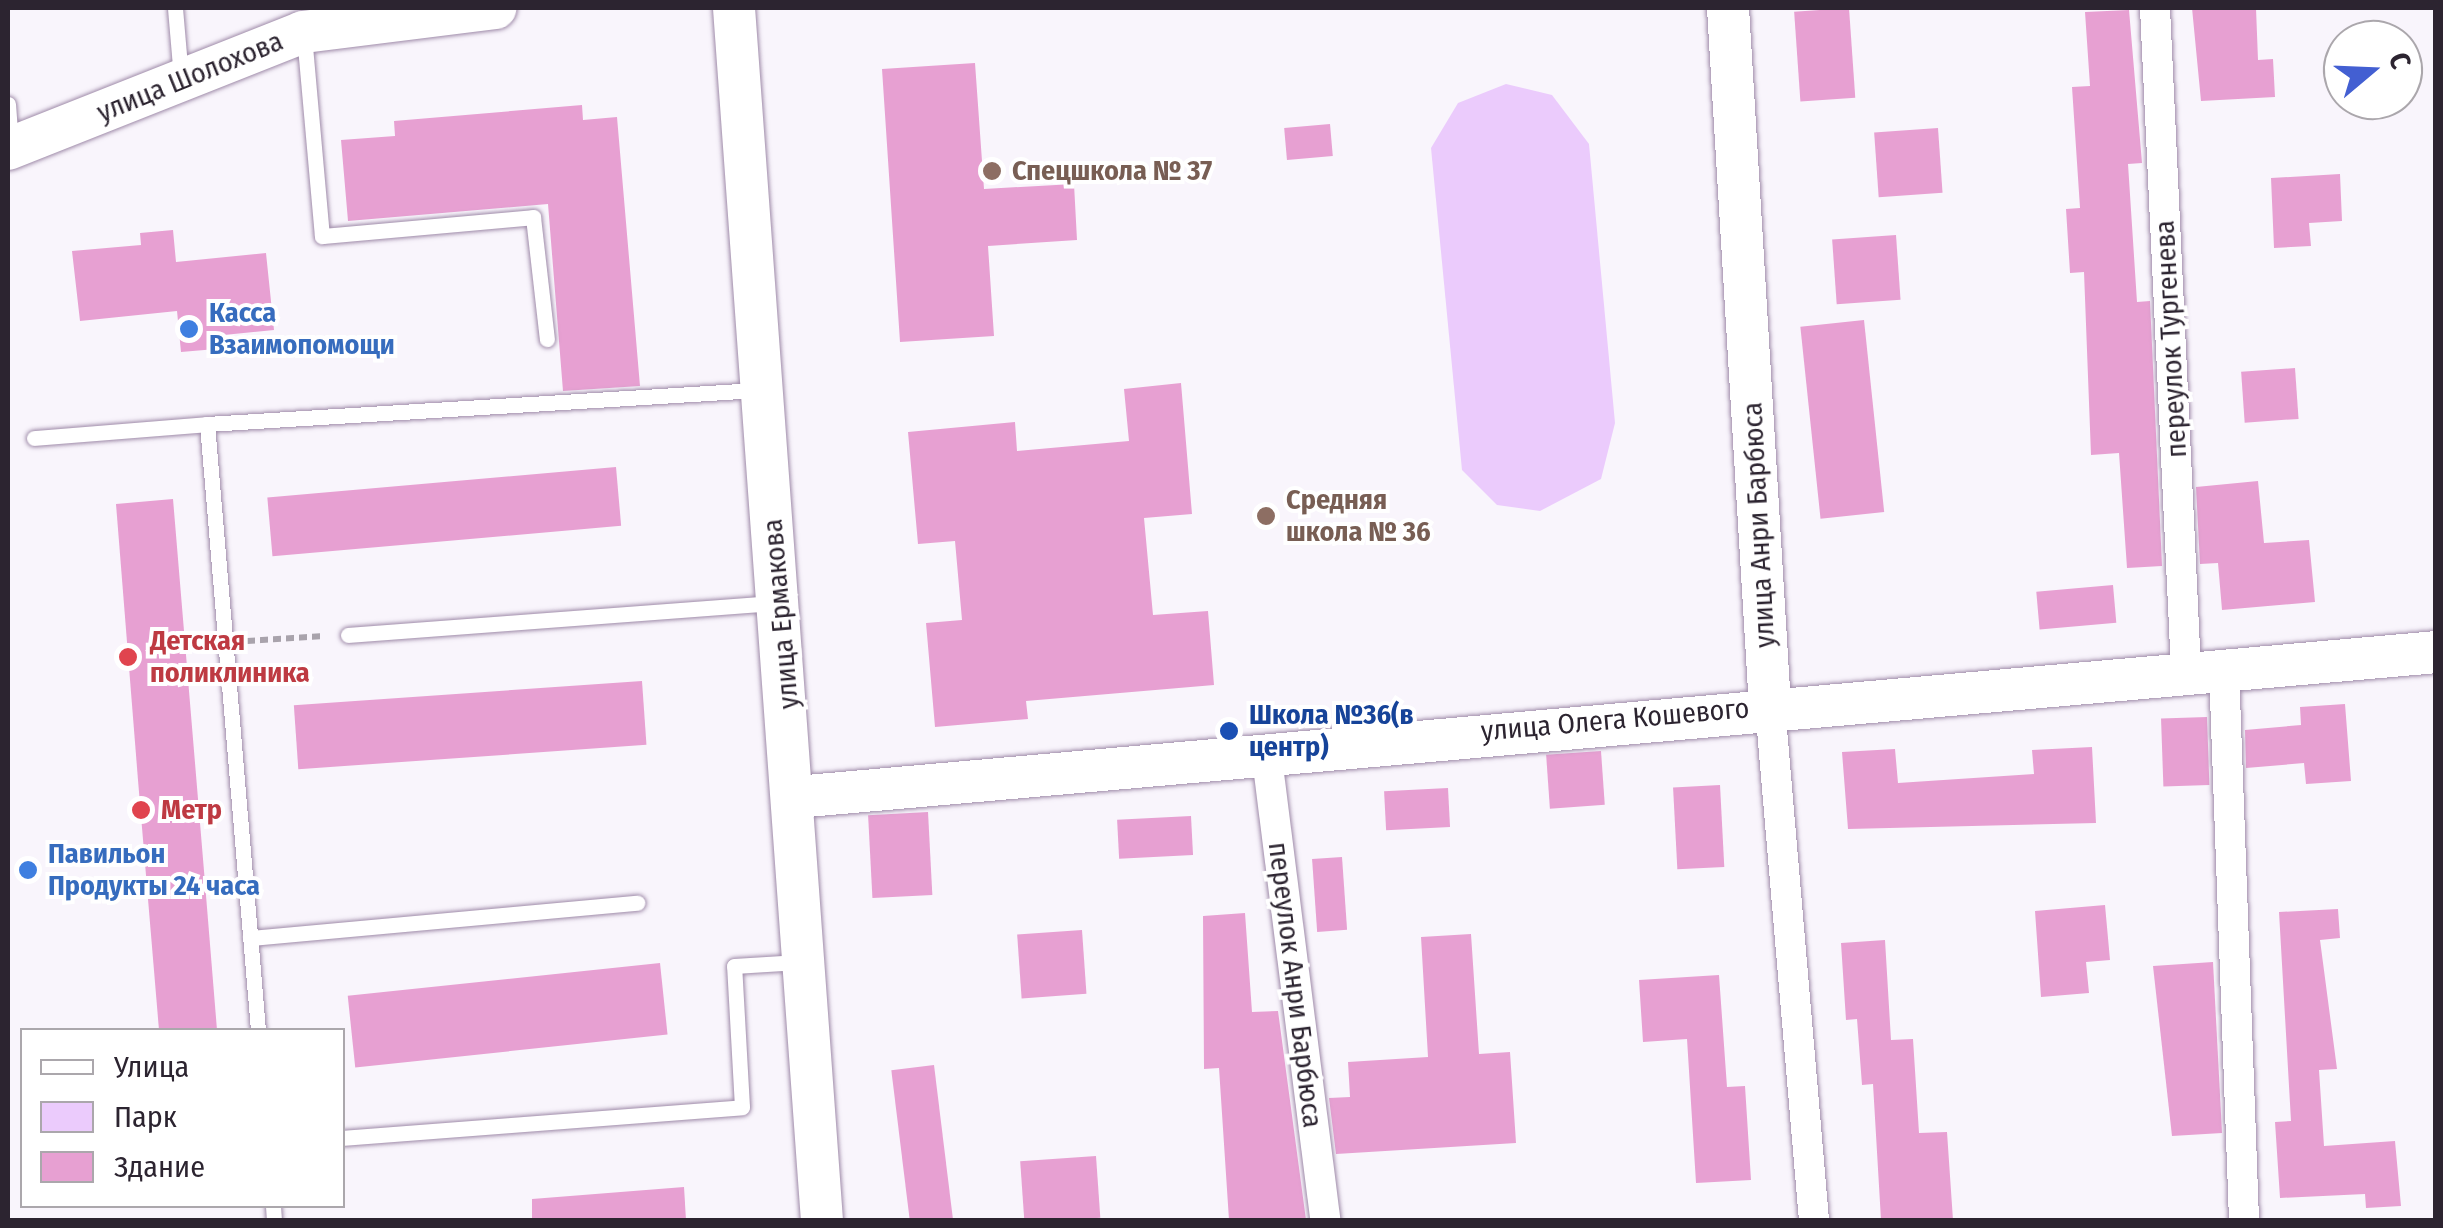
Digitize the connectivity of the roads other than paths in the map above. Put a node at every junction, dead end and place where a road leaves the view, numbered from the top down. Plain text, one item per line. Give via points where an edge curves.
1 (174, 8) edge
2 (496, 8) edge
3 (734, 8) edge
4 (1728, 8) edge
5 (2155, 8) edge
6 (304, 32) junction
7 (181, 81) junction
8 (8, 104) edge
9 (10, 149) edge
10 (547, 339) dead end
11 (761, 390) junction
12 (206, 424) junction
13 (34, 438) dead end
14 (780, 603) junction
15 (348, 635) road end
16 (2436, 652) edge
17 (2205, 670) junction
18 (1770, 706) junction
19 (1266, 750) junction
20 (796, 797) junction
21 (636, 904) dead end
22 (250, 938) junction
23 (806, 962) junction
24 (258, 1028) edge
25 (345, 1138) edge
26 (822, 1220) edge
27 (1325, 1220) edge
28 (1814, 1220) edge
29 (2244, 1220) edge

1 - 7 lane
2 - 6 street, улица Шолохова
3 - 11 street, улица Ермакова
4 - 18 street, улица Анри Барбюса
5 - 17 street, переулок Тургенева
6 - 7 street, улица Шолохова
6 - 10 lane via 322,236 533,217
7 - 9 street, улица Шолохова
8 - 9 lane
11 - 12 lane
11 - 14 street, улица Ермакова
12 - 13 lane
12 - 22 lane
14 - 15 lane
14 - 20 street, улица Ермакова
16 - 17 street, улица Олега Кошевого
17 - 18 street, улица Олега Кошевого
17 - 29 street, переулок Тургенева
18 - 19 street, улица Олега Кошевого
18 - 28 street, улица Анри Барбюса
19 - 20 street, улица Олега Кошевого
19 - 27 street, переулок Анри Барбюса
20 - 23 street, улица Ермакова
21 - 22 lane
22 - 24 lane
23 - 25 lane via 734,966 742,1107
23 - 26 street, улица Ермакова

